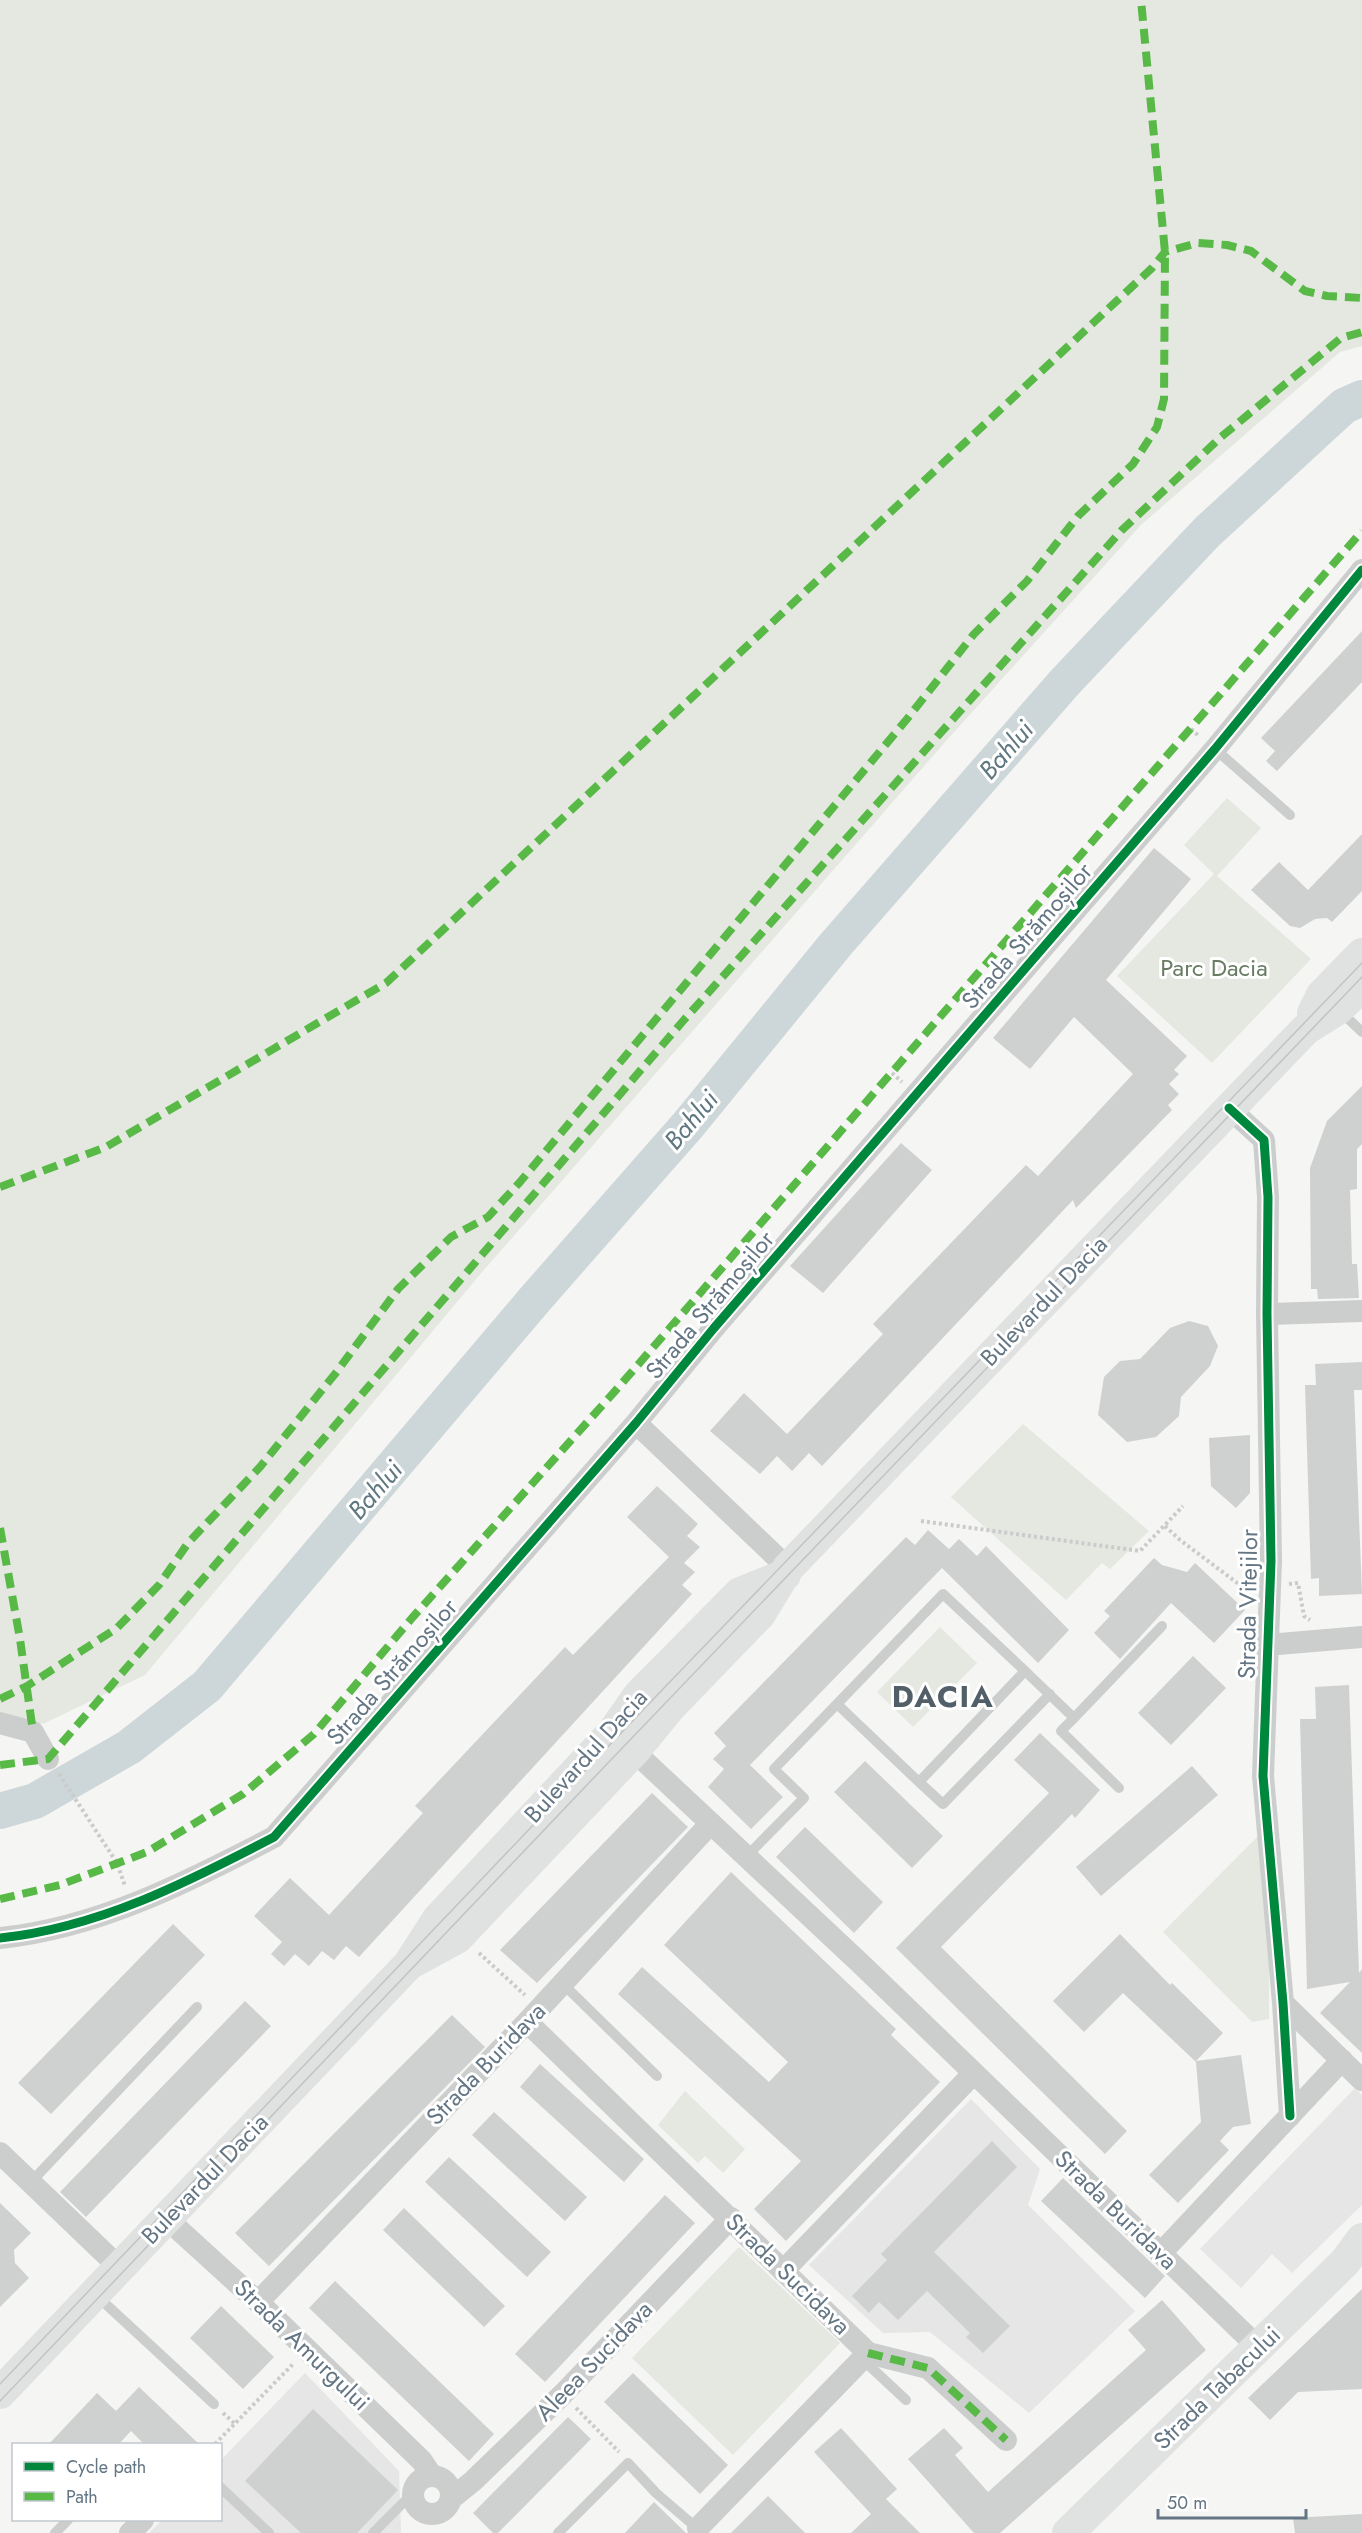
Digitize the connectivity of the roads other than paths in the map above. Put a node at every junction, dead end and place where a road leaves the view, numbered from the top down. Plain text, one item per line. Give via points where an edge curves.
1 (1362, 570) edge
2 (1215, 749) junction
3 (1290, 815) dead end
4 (1362, 954) edge
5 (1362, 986) edge
6 (1330, 1002) junction
7 (1362, 1032) edge
8 (1229, 1108) junction
9 (1362, 1311) edge
10 (1266, 1314) junction
11 (636, 1424) junction
12 (786, 1572) junction
13 (1162, 1626) dead end
14 (1362, 1637) edge
15 (1267, 1645) junction
16 (1025, 1671) junction
17 (1050, 1694) junction
18 (837, 1704) junction
19 (1074, 1718) junction
20 (0, 1723) edge
21 (624, 1742) junction
22 (48, 1759) road end
23 (919, 1782) junction
24 (1119, 1788) dead end
25 (711, 1823) junction
26 (747, 1856) junction
27 (0, 1938) edge
28 (562, 1983) junction
29 (1283, 2003) junction
30 (197, 2007) dead end
31 (533, 2015) junction
32 (1342, 2060) junction
33 (974, 2073) junction
34 (657, 2076) dead end
35 (1362, 2080) edge
36 (1290, 2116) junction
37 (0, 2153) edge
38 (31, 2182) junction
39 (731, 2218) junction
40 (167, 2219) junction
41 (1362, 2239) edge
42 (1161, 2253) junction
43 (120, 2268) junction
44 (783, 2271) junction
45 (95, 2294) junction
46 (258, 2302) junction
47 (1258, 2347) junction
48 (865, 2356) junction
49 (0, 2393) edge
50 (906, 2400) dead end
51 (214, 2404) dead end
52 (1006, 2440) dead end
53 (432, 2476) junction
54 (222, 2489) edge
55 (413, 2493) junction
56 (452, 2498) junction
57 (67, 2521) edge
58 (142, 2521) edge
59 (421, 2523) edge
60 (696, 2530) edge
61 (56, 2533) edge
62 (130, 2533) edge
63 (269, 2533) edge
64 (373, 2533) edge
65 (558, 2533) edge
66 (1068, 2533) edge

1 - 2 street, Strada Strămoșilor
2 - 3 lane
2 - 11 street, Strada Strămoșilor via 714,1328
4 - 6 street, Bulevardul Dacia
5 - 6 street, Bulevardul Dacia
6 - 7 lane
6 - 8 street, Bulevardul Dacia
8 - 10 street, Strada Vitejilor via 1264,1140 1268,1197
8 - 12 street, Bulevardul Dacia
9 - 10 street
10 - 15 street, Strada Vitejilor via 1271,1561
11 - 12 street
11 - 27 street, Strada Strămoșilor via 274,1837 132,1905 78,1922
12 - 21 street, Bulevardul Dacia via 740,1593 639,1695
13 - 19 lane
14 - 15 street
15 - 29 street, Strada Vitejilor via 1263,1776
16 - 17 lane
16 - 18 lane via 943,1594
16 - 23 lane
17 - 19 lane
17 - 23 lane via 943,1804
18 - 23 lane
18 - 26 lane via 774,1769 804,1798
19 - 24 lane via 1061,1731
20 - 22 street via 33,1732
21 - 25 street, Strada Buridava
21 - 40 street, Bulevardul Dacia via 438,1919 409,1964
25 - 26 street, Strada Buridava
25 - 28 street, Strada Buridava
26 - 33 street, Strada Buridava
28 - 31 street, Strada Buridava
28 - 34 lane
29 - 32 street
29 - 36 street, Strada Vitejilor
30 - 38 lane
31 - 39 street, Strada Sucidava
31 - 46 street, Strada Buridava
32 - 35 street
32 - 36 street
33 - 42 street, Strada Buridava
33 - 44 street
36 - 42 street
37 - 38 street
38 - 43 street
39 - 44 street, Strada Sucidava
39 - 56 street, Aleea Sucidava via 563,2394
40 - 43 street, Bulevardul Dacia
40 - 46 street, Strada Amurgului
41 - 47 street, Strada Tabacului via 1345,2262
42 - 47 street, Strada Buridava
43 - 45 street, Bulevardul Dacia
44 - 48 street, Strada Sucidava
45 - 49 street, Bulevardul Dacia
45 - 51 lane
46 - 53 street, Strada Amurgului via 422,2461
47 - 66 street, Strada Tabacului
48 - 50 lane
48 - 52 street via 928,2368
48 - 60 street, Strada Sucidava
53 - 55 street via 417,2482
53 - 56 street, Strada Amurgului via 442,2479
54 - 63 lane
55 - 59 street
55 - 64 lane
56 - 59 street via 446,2508
57 - 61 lane
58 - 62 street
60 - 65 lane via 627,2463

